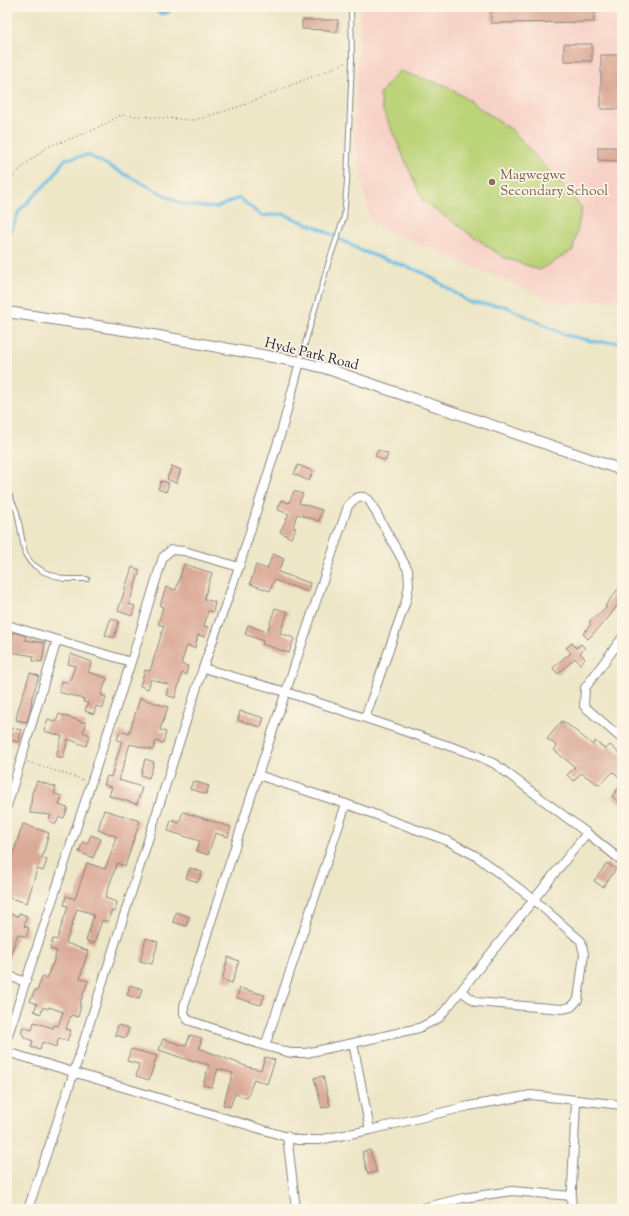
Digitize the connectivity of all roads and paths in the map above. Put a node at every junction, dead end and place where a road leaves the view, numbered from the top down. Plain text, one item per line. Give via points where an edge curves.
1 (351, 7) edge
2 (352, 60) junction
3 (7, 182) edge
4 (7, 312) edge
5 (300, 362) junction
6 (622, 470) edge
7 (7, 490) edge
8 (239, 567) junction
9 (87, 579) dead end
10 (7, 625) edge
11 (622, 638) edge
12 (57, 640) junction
13 (131, 662) junction
14 (203, 668) junction
15 (286, 692) junction
16 (365, 718) junction
17 (622, 739) edge
18 (7, 754) edge
19 (22, 760) junction
20 (258, 775) junction
21 (91, 782) junction
22 (346, 804) junction
23 (7, 806) edge
24 (587, 833) junction
25 (622, 860) edge
26 (533, 899) junction
27 (7, 975) edge
28 (26, 982) junction
29 (461, 991) junction
30 (7, 1038) edge
31 (353, 1044) junction
32 (265, 1046) junction
33 (7, 1052) edge
34 (74, 1072) junction
35 (576, 1101) junction
36 (622, 1105) edge
37 (370, 1130) junction
38 (287, 1136) junction
39 (572, 1196) junction
40 (28, 1209) edge
41 (296, 1209) edge
42 (419, 1209) edge
43 (571, 1209) edge

1 - 2 lane
2 - 3 path via 241,106 196,120 121,115 94,130 47,147
2 - 5 lane via 344,218
4 - 5 street, Hyde Park Road via 138,332
5 - 6 street, Hyde Park Road via 333,370
5 - 8 street
7 - 9 lane via 17,512 25,554 31,563 44,572 64,579
8 - 13 street via 184,551 171,550 163,557
8 - 14 street
10 - 12 street
11 - 17 street via 585,688 584,706
12 - 13 street
12 - 19 street
13 - 21 street
14 - 15 street
14 - 34 street
15 - 16 street
15 - 16 street via 348,506 354,499 365,497 408,570 409,585 406,601
15 - 20 street
16 - 24 street via 476,755 495,764
18 - 19 path
19 - 21 path
19 - 23 street
20 - 22 street
20 - 32 street via 184,1006 184,1013 188,1020
21 - 28 street
22 - 26 street via 448,841 476,856
22 - 32 street
24 - 25 street
24 - 26 street
26 - 29 street
26 - 29 street via 581,941 584,954 578,1000 571,1007 562,1009 476,1002
27 - 28 street
28 - 30 street
29 - 31 street via 439,1018 430,1023
31 - 32 street via 306,1053 291,1053
31 - 37 street
33 - 34 street
34 - 38 street
34 - 40 street
35 - 36 street
35 - 37 street via 531,1095 469,1106
35 - 39 street
37 - 38 street via 318,1140 297,1140
38 - 41 street
39 - 42 street via 512,1191 463,1198
39 - 43 street

